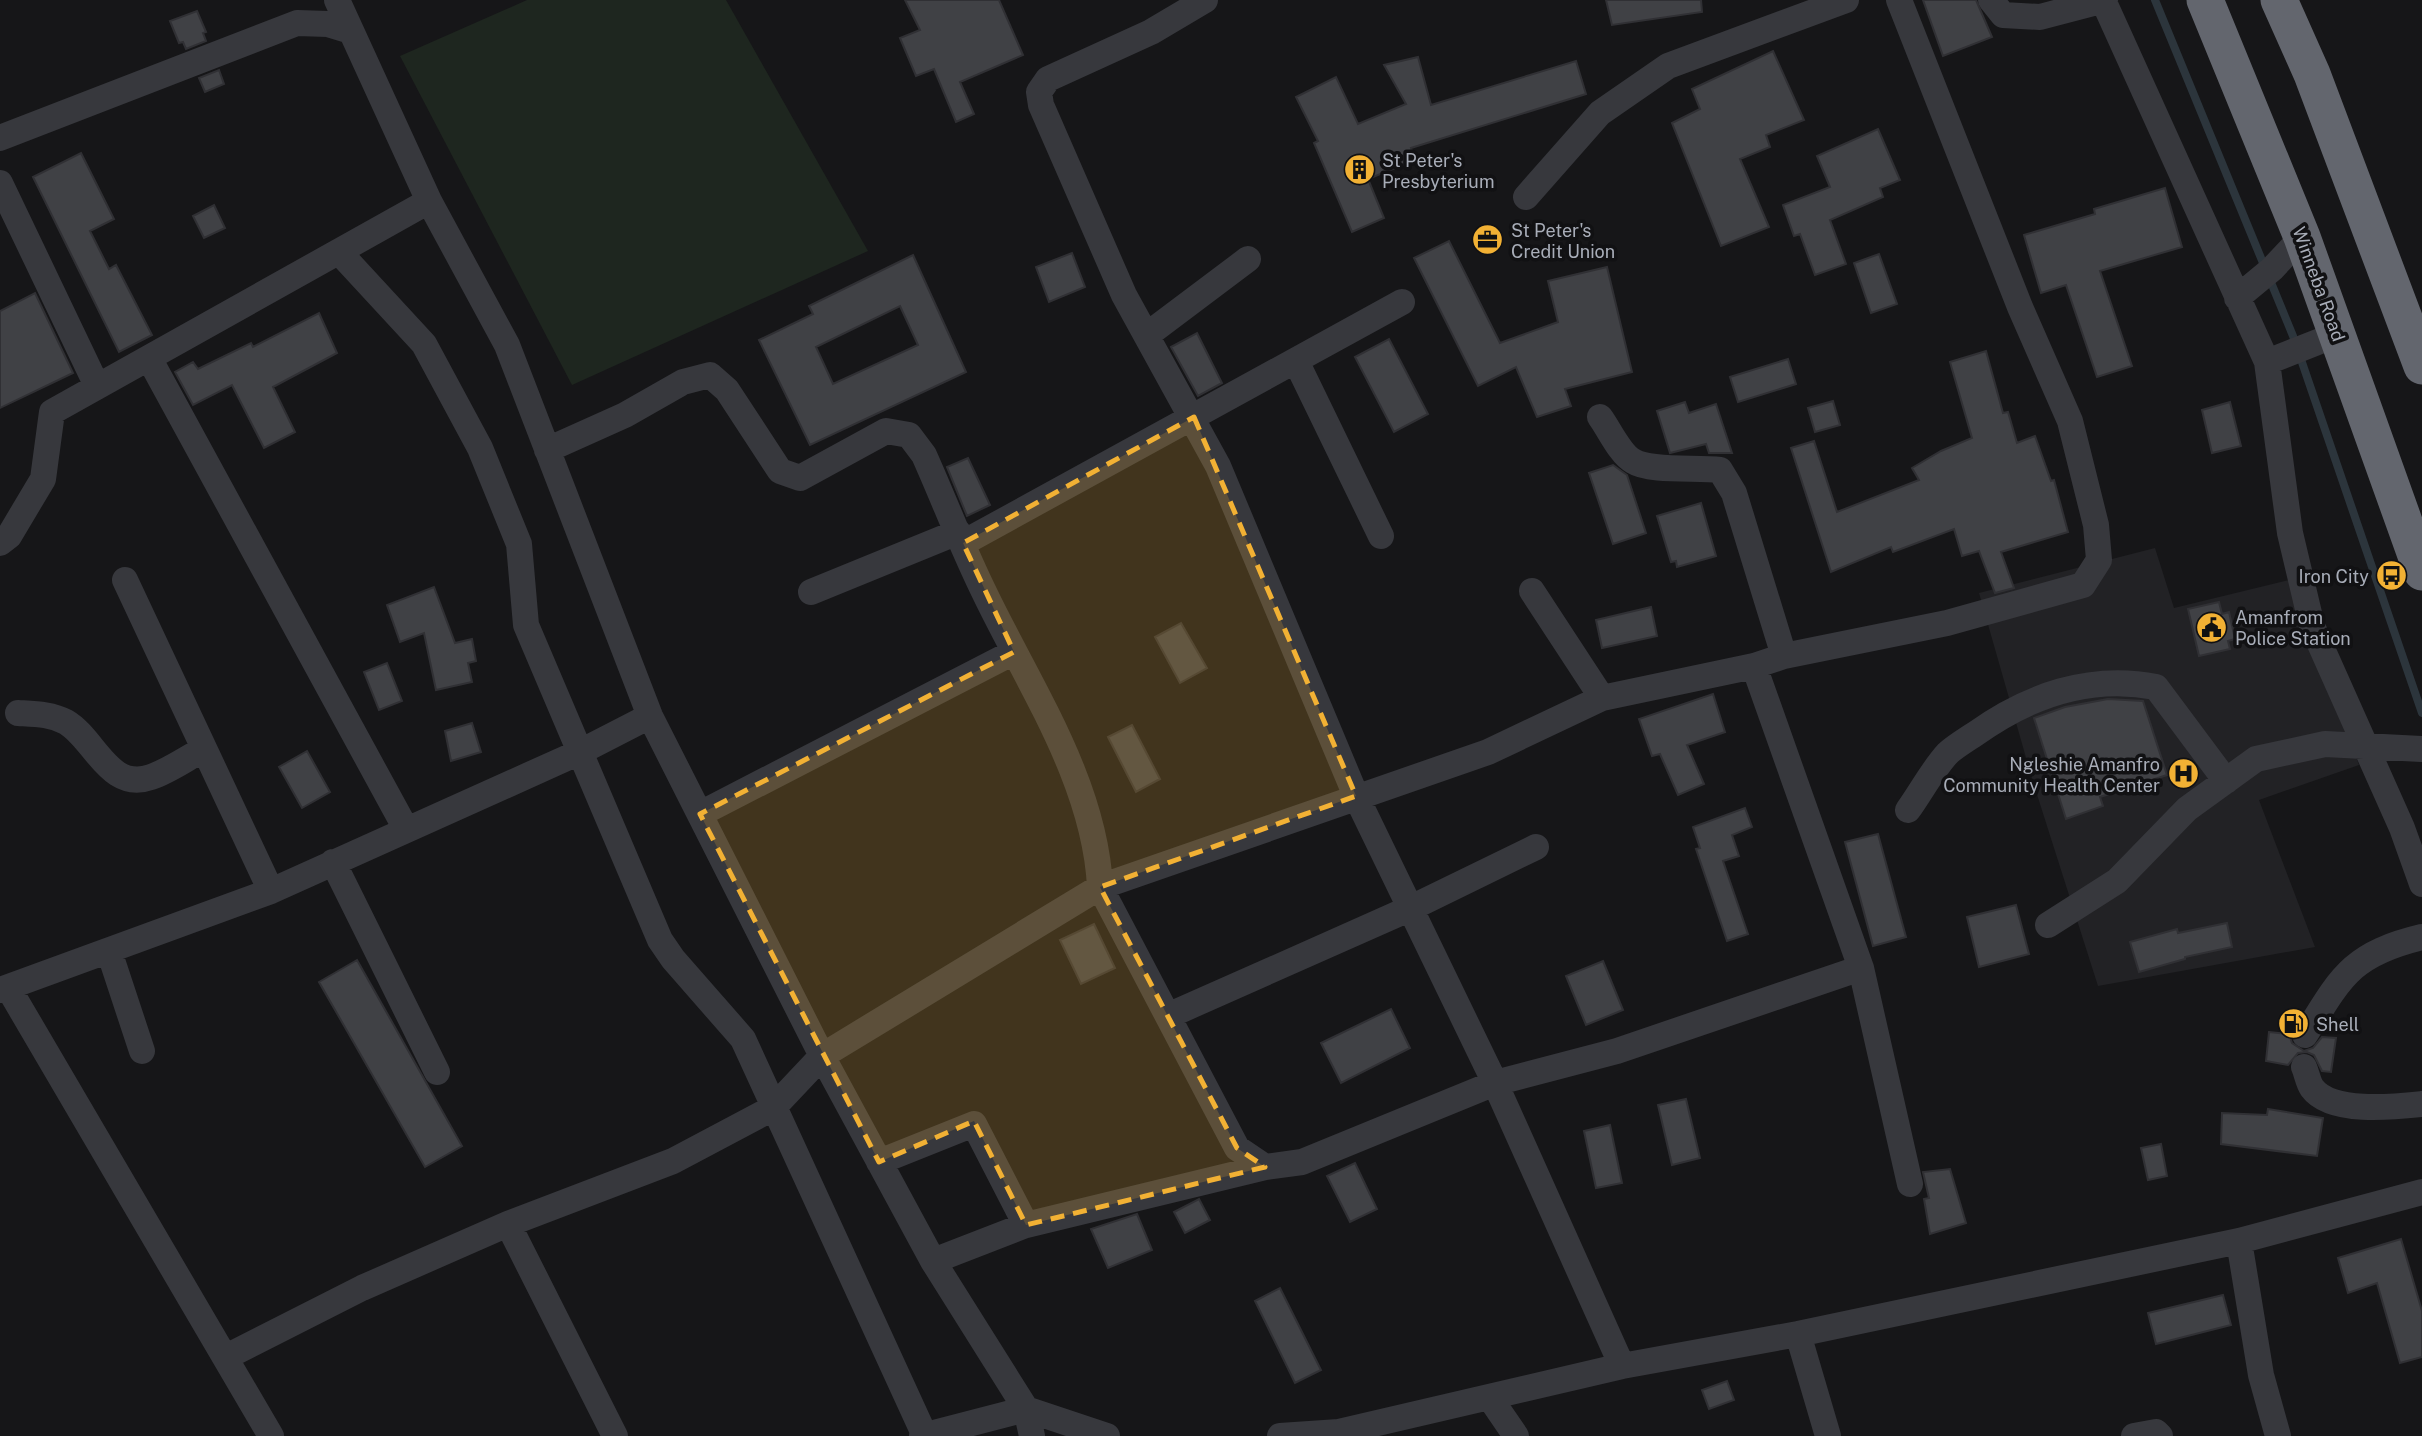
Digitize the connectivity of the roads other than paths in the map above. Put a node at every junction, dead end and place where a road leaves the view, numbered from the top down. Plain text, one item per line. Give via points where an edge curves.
1 (337, 0) edge
2 (1205, 0) edge
3 (1846, 0) edge
4 (1899, 0) edge
5 (1991, 0) edge
6 (2104, 0) edge
7 (2205, 0) edge
8 (2280, 0) edge
9 (351, 31) junction
10 (0, 138) edge
11 (0, 183) edge
12 (1526, 197) dead end
13 (429, 201) junction
14 (2302, 237) junction
15 (339, 252) junction
16 (1248, 259) dead end
17 (2238, 298) junction
18 (1402, 302) dead end
19 (2338, 334) junction
20 (1147, 335) junction
21 (149, 358) junction
22 (1296, 360) junction
23 (2267, 362) junction
24 (2422, 366) edge
25 (97, 386) junction
26 (1194, 417) junction
27 (1600, 417) dead end
28 (547, 450) junction
29 (1381, 536) dead end
30 (961, 537) junction
31 (0, 543) edge
32 (2422, 572) edge
33 (125, 580) dead end
34 (1532, 591) dead end
35 (811, 592) dead end
36 (1014, 652) junction
37 (1784, 656) junction
38 (1754, 666) junction
39 (1602, 698) junction
40 (18, 713) dead end
41 (650, 716) junction
42 (2367, 747) junction
43 (204, 749) junction
44 (2422, 749) edge
45 (580, 752) junction
46 (2226, 781) junction
47 (1356, 796) junction
48 (1908, 810) dead end
49 (700, 814) junction
50 (406, 829) junction
51 (1536, 847) dead end
52 (334, 862) junction
53 (2422, 884) edge
54 (1100, 887) junction
55 (271, 891) junction
56 (1411, 908) junction
57 (2048, 925) dead end
58 (2422, 937) edge
59 (109, 951) junction
60 (1861, 968) junction
61 (4, 990) edge
62 (1170, 1015) junction
63 (2305, 1035) dead end
64 (142, 1051) dead end
65 (822, 1056) junction
66 (2304, 1068) dead end
67 (437, 1072) dead end
68 (1495, 1083) junction
69 (2422, 1104) edge
70 (773, 1108) junction
71 (879, 1162) junction
72 (1265, 1167) junction
73 (1910, 1184) dead end
74 (2422, 1192) edge
75 (508, 1224) junction
76 (1026, 1225) junction
77 (2239, 1241) junction
78 (933, 1261) junction
79 (1798, 1334) junction
80 (226, 1357) junction
81 (1622, 1366) junction
82 (1490, 1398) junction
83 (1027, 1409) junction
84 (271, 1436) edge
85 (615, 1436) edge
86 (924, 1436) edge
87 (1032, 1436) edge
88 (1107, 1436) edge
89 (1280, 1436) edge
90 (1516, 1436) edge
91 (1828, 1436) edge
92 (2134, 1436) edge
93 (2160, 1436) edge
94 (2278, 1436) edge

1 - 9 street
2 - 20 street via 1151,32 1048,79 1039,92 1124,295
3 - 12 street via 1668,66 1600,113
4 - 37 street via 2070,421 2096,525 2099,560 2083,585 1947,623
5 - 6 street via 2003,15 2040,18
6 - 17 street
7 - 14 highway, Winneba Road
8 - 24 highway
9 - 10 street via 328,24 297,23
9 - 13 street
11 - 25 street
13 - 15 street
13 - 28 street via 507,345
14 - 17 street
14 - 19 highway, Winneba Road
15 - 21 street
15 - 45 street via 424,344 480,448 519,544 526,625
16 - 20 street
17 - 23 street
18 - 22 street
19 - 23 street
19 - 32 highway, Winneba Road
20 - 26 street
21 - 25 street
21 - 50 street
22 - 26 street
22 - 29 street
23 - 42 street via 2290,533 2312,626
25 - 31 street via 52,412 43,479 9,536
26 - 30 street
26 - 47 street
27 - 37 street via 1632,461 1658,468 1720,470 1734,493
28 - 30 street via 625,415 683,382 710,375 727,390 780,471 800,478 886,431 909,435 924,455
28 - 41 street
30 - 35 street
30 - 36 street
33 - 43 street
34 - 39 street
36 - 49 street
36 - 54 street via 1064,746 1099,856
37 - 38 street
38 - 39 street
38 - 60 street
39 - 47 street via 1488,752
40 - 43 street via 48,715 68,723 125,778 150,777
41 - 45 street
41 - 49 street
42 - 44 street
42 - 46 street via 2325,744 2256,759
42 - 53 street
43 - 55 street
45 - 50 street
45 - 70 street via 660,940 743,1039
46 - 48 street via 2156,687 2095,683 2057,690 1993,721 1949,753
46 - 57 street via 2187,809 2117,881
47 - 54 street
47 - 56 street
49 - 65 street
50 - 52 street
51 - 56 street
52 - 55 street
52 - 67 street
54 - 62 street
54 - 65 street
55 - 59 street
56 - 62 street
56 - 68 street
58 - 63 street via 2390,945 2351,967
59 - 61 street
59 - 64 street
60 - 68 street via 1617,1051
60 - 73 street
61 - 80 street
62 - 72 street via 1237,1148
65 - 70 street
65 - 71 street
66 - 69 street via 2313,1089 2334,1102 2377,1109
68 - 72 street via 1302,1162
68 - 81 street
70 - 75 street via 673,1161
70 - 86 street
71 - 76 street via 974,1124
71 - 78 street
72 - 76 street
74 - 77 street
75 - 80 street via 362,1288
75 - 85 street
76 - 78 street
77 - 79 street
77 - 94 street via 2261,1375
78 - 83 street
79 - 81 street
79 - 91 street
80 - 84 street
81 - 82 street
82 - 89 street via 1339,1432
82 - 90 street
83 - 86 street
83 - 87 street
83 - 88 street
92 - 93 street via 2156,1432

